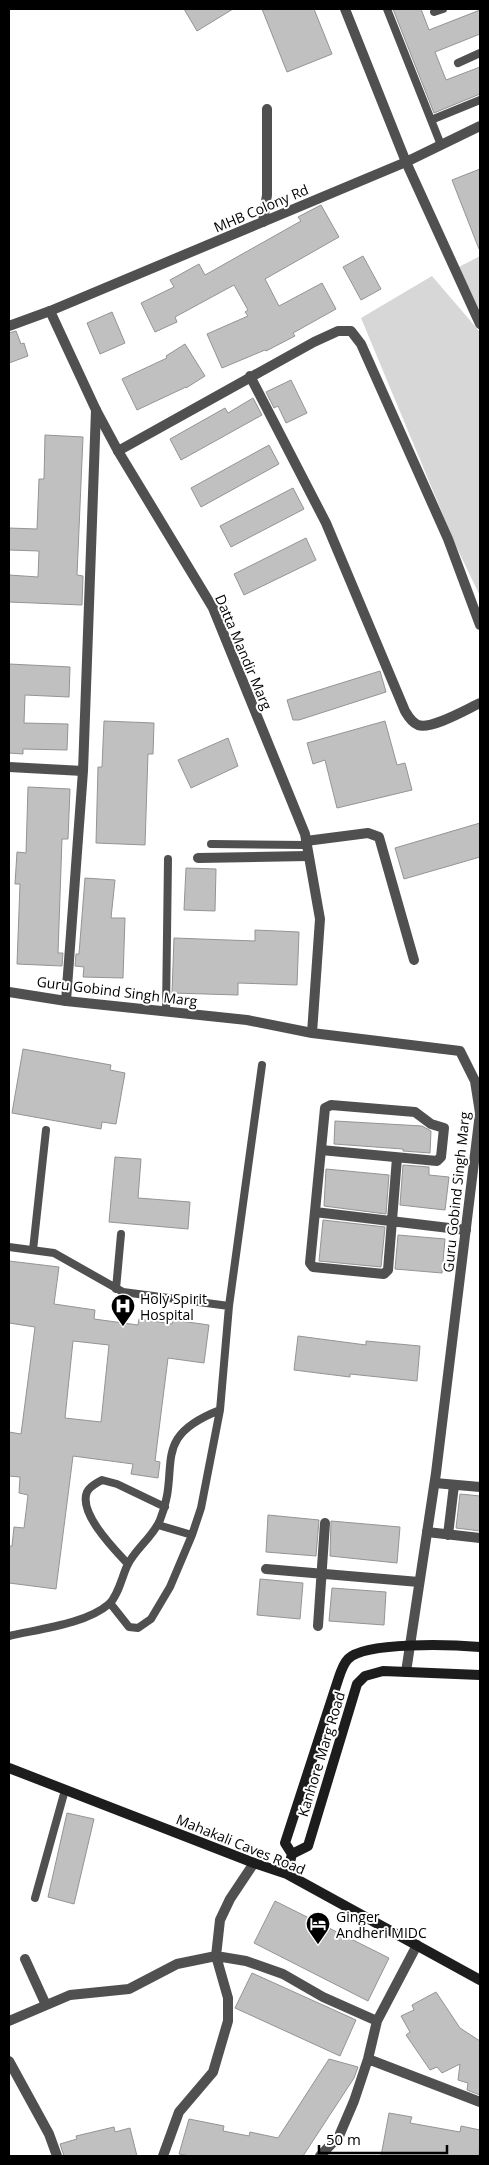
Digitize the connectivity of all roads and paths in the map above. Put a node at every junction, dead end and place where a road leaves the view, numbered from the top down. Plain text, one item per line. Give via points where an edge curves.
1 (345, 9) edge
2 (387, 9) edge
3 (443, 9) edge
4 (434, 12) dead end
5 (480, 53) edge
6 (458, 63) dead end
7 (480, 100) edge
8 (267, 109) dead end
9 (431, 120) junction
10 (480, 126) edge
11 (441, 145) junction
12 (406, 162) junction
13 (263, 222) junction
14 (50, 311) junction
15 (480, 324) edge
16 (9, 326) edge
17 (250, 376) junction
18 (96, 410) junction
19 (118, 452) junction
20 (480, 625) edge
21 (480, 703) edge
22 (9, 768) edge
23 (83, 771) junction
24 (211, 844) dead end
25 (307, 847) junction
26 (198, 858) dead end
27 (168, 859) dead end
28 (414, 960) dead end
29 (9, 992) edge
30 (66, 1001) junction
31 (166, 1012) junction
32 (312, 1033) junction
33 (262, 1065) dead end
34 (479, 1122) edge
35 (46, 1130) dead end
36 (321, 1150) junction
37 (397, 1158) junction
38 (315, 1212) junction
39 (392, 1221) junction
40 (466, 1230) junction
41 (121, 1234) dead end
42 (9, 1247) edge
43 (33, 1250) junction
44 (116, 1289) junction
45 (230, 1306) junction
46 (220, 1410) junction
47 (435, 1483) junction
48 (454, 1484) junction
49 (480, 1487) edge
50 (165, 1507) junction
51 (325, 1523) dead end
52 (158, 1525) junction
53 (427, 1532) junction
54 (448, 1535) junction
55 (192, 1536) junction
56 (480, 1538) edge
57 (128, 1564) junction
58 (266, 1569) dead end
59 (322, 1574) junction
60 (419, 1582) junction
61 (110, 1603) junction
62 (318, 1626) dead end
63 (9, 1636) edge
64 (410, 1646) junction
65 (480, 1647) edge
66 (406, 1672) junction
67 (480, 1675) edge
68 (9, 1768) edge
69 (65, 1790) junction
70 (292, 1854) junction
71 (254, 1863) junction
72 (288, 1874) junction
73 (35, 1898) dead end
74 (417, 1945) junction
75 (216, 1956) junction
76 (25, 1959) dead end
77 (480, 1980) edge
78 (46, 2006) junction
79 (9, 2021) edge
80 (376, 2021) junction
81 (368, 2060) junction
82 (9, 2061) edge
83 (480, 2102) edge
84 (57, 2156) edge
85 (166, 2156) edge
86 (320, 2156) edge

1 - 12 street
2 - 9 lane
3 - 4 lane
5 - 6 lane
7 - 9 lane
8 - 13 street via 267,195
9 - 11 lane
10 - 11 street, MHB Colony Rd
11 - 12 street, MHB Colony Rd
12 - 13 street, MHB Colony Rd
12 - 15 street
13 - 14 street, MHB Colony Rd
14 - 16 street, MHB Colony Rd
14 - 18 street, Datta Mandir Marg
17 - 19 street
17 - 20 street via 338,331 347,329 356,334 448,539
17 - 21 street via 326,523 412,722 419,726 430,725
18 - 19 street, Datta Mandir Marg
18 - 23 street
19 - 25 street, Datta Mandir Marg via 213,608
22 - 23 street
23 - 30 street
24 - 25 lane
25 - 26 street
25 - 28 street via 368,833 379,837
25 - 32 street, Datta Mandir Marg via 320,920
27 - 31 lane
29 - 30 street, Guru Gobind Singh Marg
30 - 31 street, Guru Gobind Singh Marg
31 - 32 street, Guru Gobind Singh Marg via 247,1020
32 - 34 street, Guru Gobind Singh Marg via 460,1051 475,1081
33 - 45 lane
34 - 40 street, Guru Gobind Singh Marg
35 - 43 lane
36 - 37 street
36 - 37 street via 325,1109 329,1105 418,1112 431,1124 444,1128 439,1160
36 - 38 street
37 - 39 street
38 - 39 street
38 - 39 street via 310,1263 313,1266 386,1274
39 - 40 street
40 - 47 street, Guru Gobind Singh Marg
41 - 44 lane
42 - 43 lane
43 - 44 lane via 54,1253
44 - 45 lane
45 - 46 lane
46 - 50 lane via 200,1418 180,1434 169,1460
46 - 55 lane via 201,1508
47 - 48 street
47 - 53 street, Guru Gobind Singh Marg
48 - 49 street
48 - 54 street
50 - 52 lane
50 - 57 lane via 118,1484 102,1480 91,1486 87,1493 88,1506 102,1535
51 - 59 street
52 - 55 lane
52 - 57 lane
53 - 54 street
53 - 60 street, Guru Gobind Singh Marg
54 - 56 street
55 - 61 lane via 170,1587 151,1619 138,1628 129,1627
57 - 61 lane
58 - 59 street
59 - 60 street
59 - 62 street
60 - 64 street, Guru Gobind Singh Marg
61 - 63 lane via 90,1615
64 - 65 main road
64 - 66 street, Guru Gobind Singh Marg
64 - 70 main road via 362,1651 348,1659 338,1680 286,1843
66 - 67 main road, Kanhore Marg Road
66 - 70 main road, Kanhore Marg Road via 383,1671 365,1676 357,1684 308,1846
68 - 69 main road, Mahakali Caves Road
69 - 71 main road, Mahakali Caves Road
69 - 73 lane
70 - 72 main road
71 - 72 main road, Mahakali Caves Road
71 - 75 street via 220,1920
72 - 74 main road, Mahakali Caves Road
74 - 77 main road, Mahakali Caves Road
74 - 80 street
75 - 78 street via 177,1964 129,1989 70,1996
75 - 80 street via 246,1961 283,1974
75 - 85 street via 228,1998 228,2021 213,2072 179,2112
76 - 78 street
78 - 79 street
80 - 81 street
81 - 83 street
81 - 86 street via 339,2136
82 - 84 street via 49,2134

